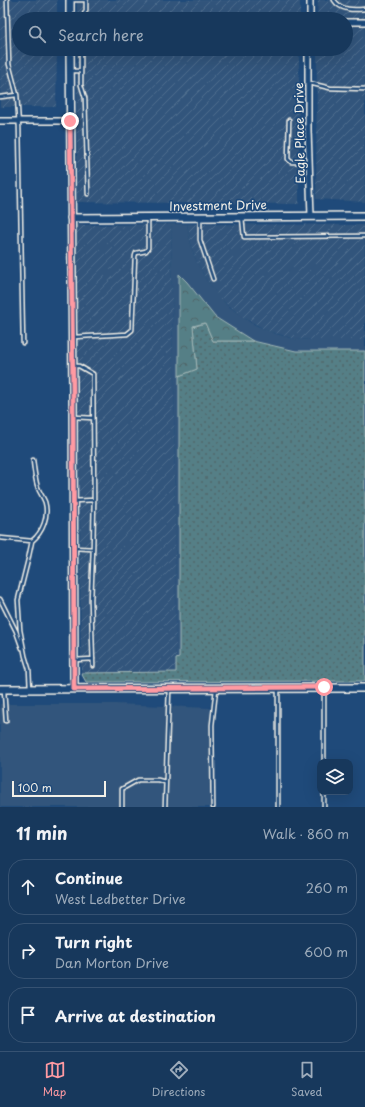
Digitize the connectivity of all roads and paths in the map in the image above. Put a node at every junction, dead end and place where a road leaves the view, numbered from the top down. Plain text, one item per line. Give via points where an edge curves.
1 (7, 0) edge
2 (70, 0) edge
3 (86, 0) edge
4 (310, 0) edge
5 (334, 0) edge
6 (365, 9) edge
7 (70, 12) edge
8 (85, 12) edge
9 (310, 12) edge
10 (353, 22) edge
11 (365, 22) edge
12 (70, 56) edge
13 (81, 56) edge
14 (308, 56) edge
15 (70, 71) junction
16 (81, 71) junction
17 (309, 83) junction
18 (365, 89) edge
19 (18, 95) junction
20 (0, 97) edge
21 (0, 120) edge
22 (289, 120) dead end
23 (19, 121) junction
24 (70, 121) junction
25 (309, 162) junction
26 (88, 194) dead end
27 (311, 216) junction
28 (365, 216) edge
29 (200, 217) junction
30 (242, 217) junction
31 (71, 218) junction
32 (148, 218) junction
33 (365, 236) edge
34 (213, 278) dead end
35 (72, 337) junction
36 (24, 343) dead end
37 (73, 366) junction
38 (73, 417) junction
39 (93, 418) junction
40 (33, 460) dead end
41 (94, 500) junction
42 (73, 501) junction
43 (0, 538) edge
44 (32, 541) junction
45 (73, 548) junction
46 (93, 549) junction
47 (0, 599) edge
48 (25, 656) junction
49 (93, 659) junction
50 (74, 660) junction
51 (93, 666) dead end
52 (324, 687) junction
53 (168, 688) junction
54 (216, 688) junction
55 (278, 688) junction
56 (365, 688) edge
57 (2, 689) edge
58 (30, 689) junction
59 (74, 689) junction
60 (6, 720) dead end
61 (324, 759) edge
62 (165, 782) junction
63 (324, 795) edge
64 (122, 807) edge
65 (165, 807) edge
66 (213, 807) edge
67 (278, 807) edge
68 (324, 807) edge

1 - 19 lane via 8,64
2 - 3 lane
2 - 7 street
3 - 8 lane
4 - 9 street
5 - 6 lane via 341,7 350,10
10 - 11 street
12 - 15 street
13 - 16 lane
14 - 17 street, Eagle Place Drive
15 - 16 lane
15 - 24 street
16 - 26 lane via 81,85 85,98
17 - 18 lane via 330,88
17 - 25 street, Eagle Place Drive
19 - 20 lane
19 - 23 lane
21 - 23 street
22 - 25 lane via 288,159 291,162
23 - 24 street
23 - 36 lane
24 - 31 street
25 - 27 street, Eagle Place Drive
27 - 28 street, Investment Drive
27 - 30 street, Investment Drive
29 - 30 street, Investment Drive
29 - 32 street, Investment Drive
29 - 34 lane via 200,240
30 - 33 lane via 244,237
31 - 32 street, Investment Drive
31 - 35 street
32 - 35 lane via 148,248 136,253 135,256 132,330 127,334
35 - 37 street
37 - 38 street
37 - 39 lane via 79,366 93,374
38 - 39 lane
38 - 42 street
39 - 41 lane
40 - 44 lane via 47,514 38,536
41 - 42 lane
41 - 46 lane
42 - 45 street
43 - 44 lane
44 - 48 lane via 18,600
45 - 46 lane
45 - 50 street
46 - 49 lane
47 - 48 lane
48 - 58 lane via 29,669
49 - 50 lane
49 - 51 lane
50 - 59 street
52 - 55 street
52 - 56 street
52 - 61 lane
53 - 54 street
53 - 59 street
53 - 62 lane
54 - 55 street
54 - 66 lane via 212,725
55 - 67 lane
57 - 58 street
57 - 60 lane
58 - 59 street
62 - 64 lane via 138,780 122,790
62 - 65 lane
63 - 68 lane

